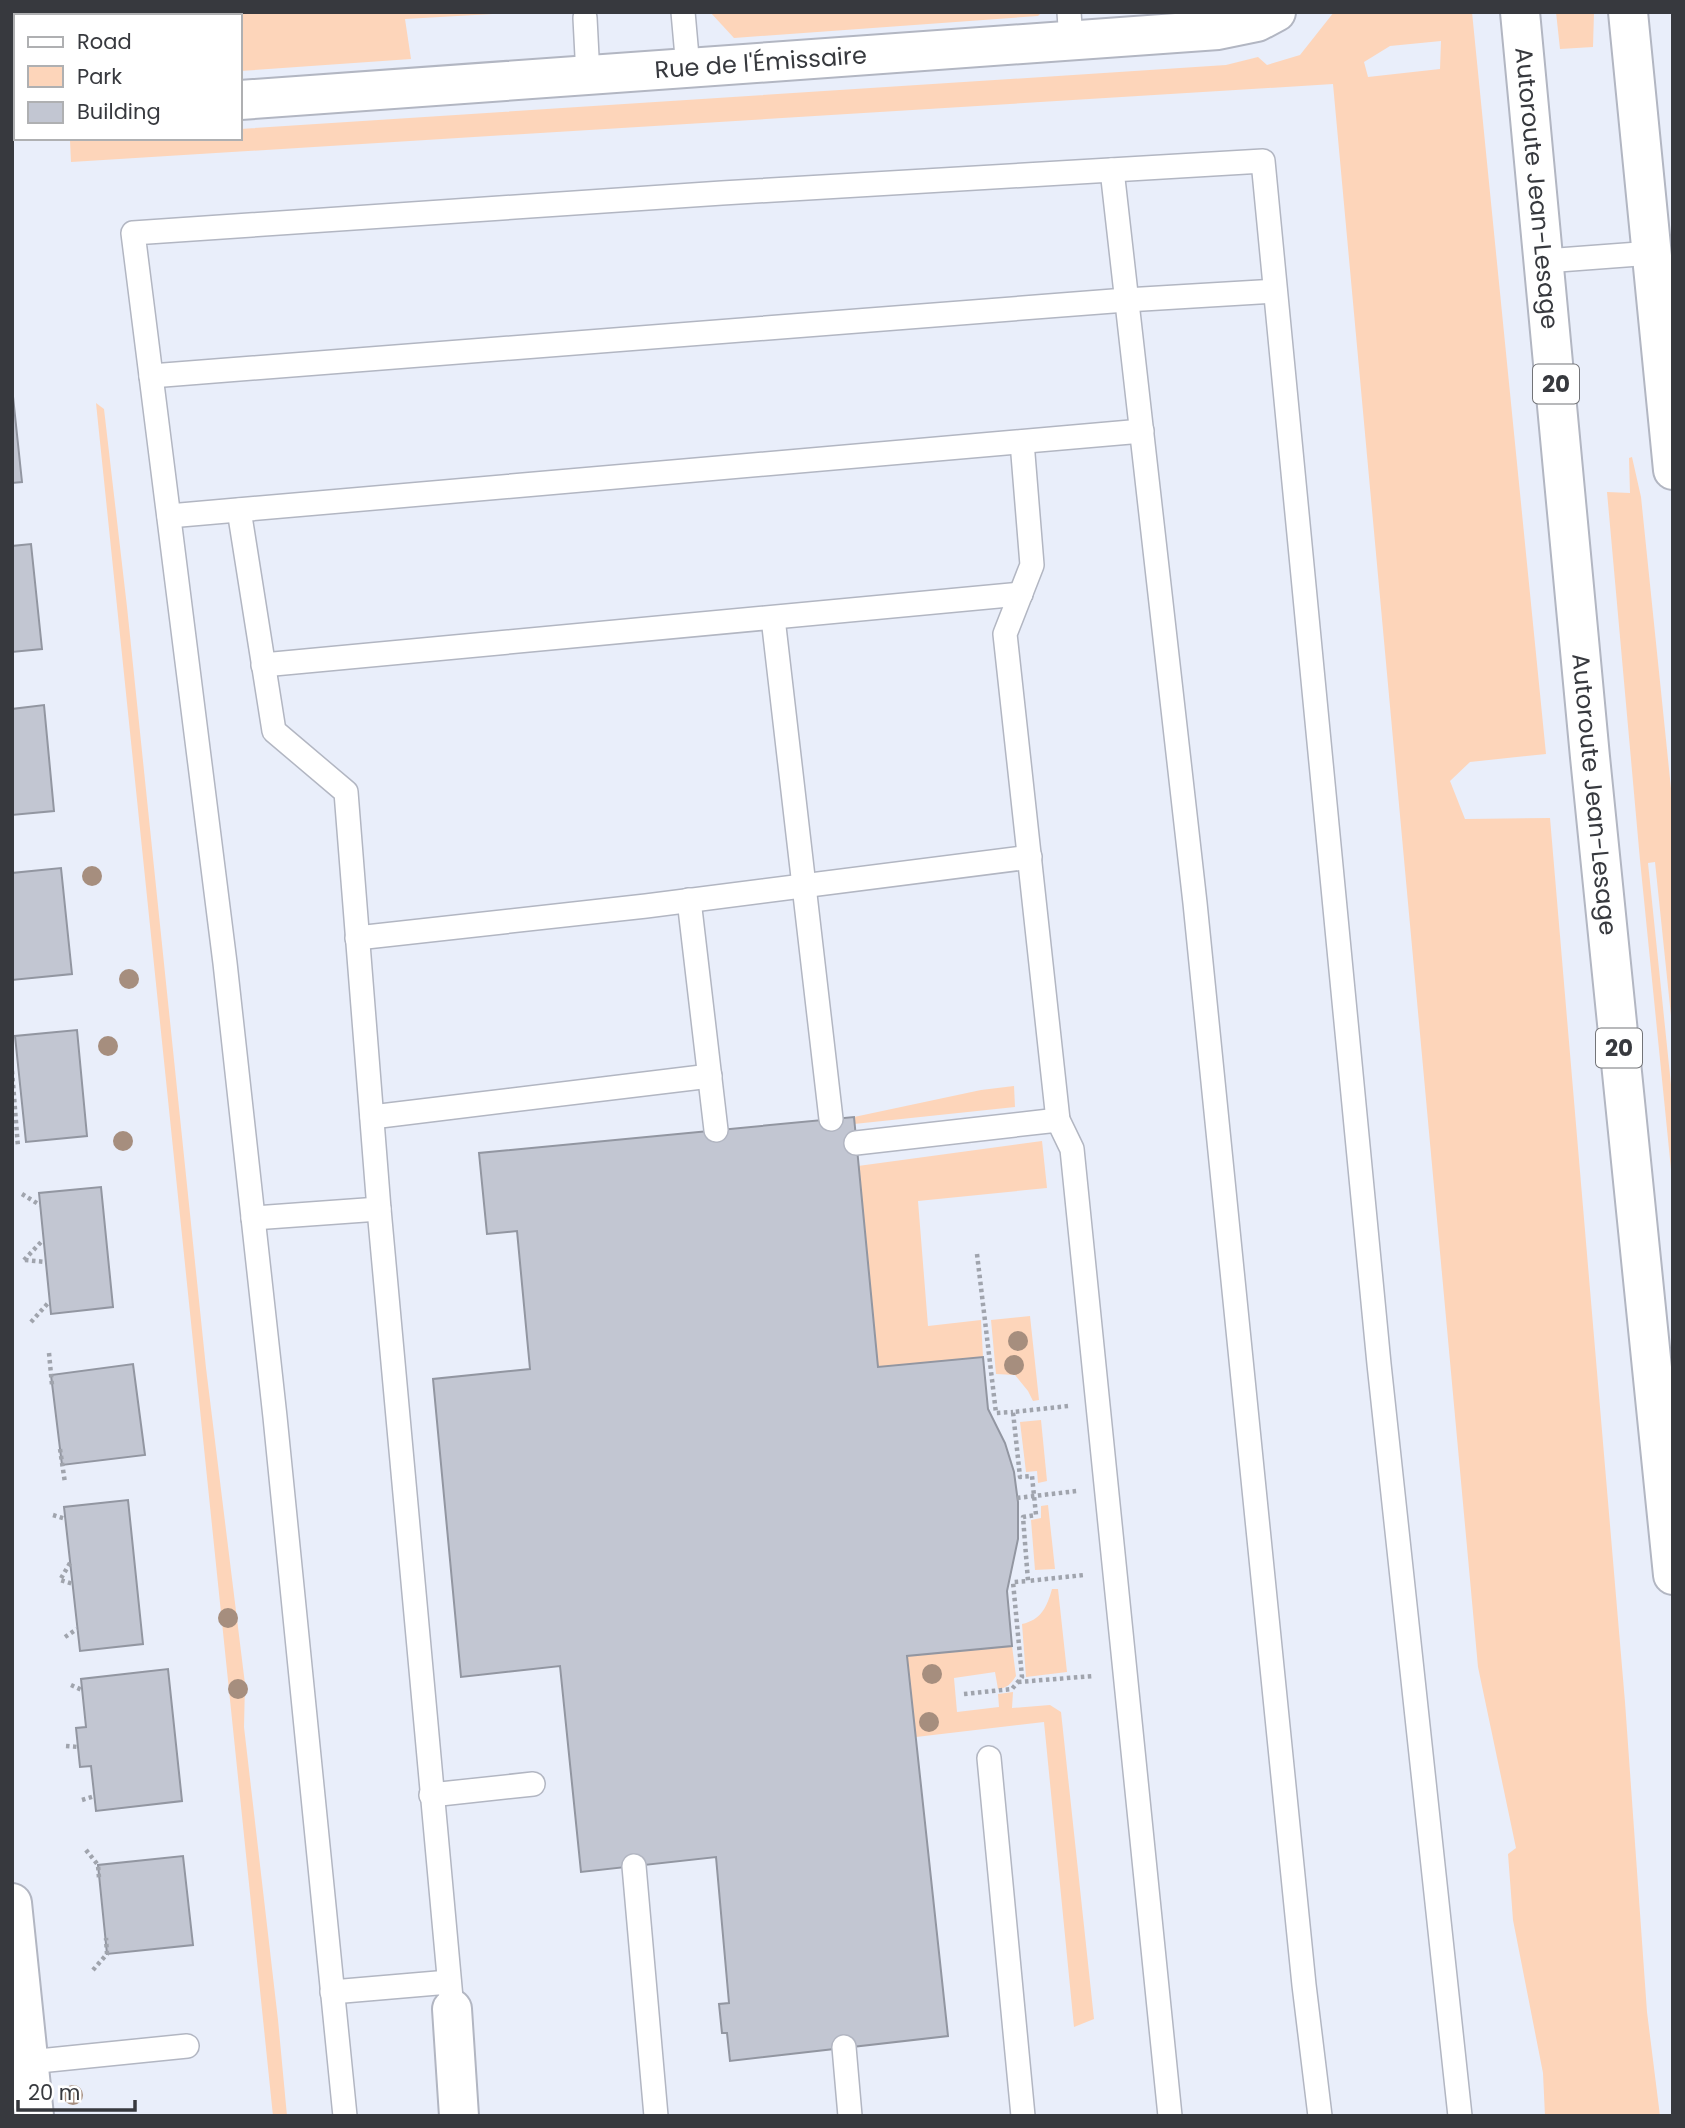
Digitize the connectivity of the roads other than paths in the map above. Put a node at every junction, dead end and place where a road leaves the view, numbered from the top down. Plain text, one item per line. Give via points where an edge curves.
1 (683, 12) edge
2 (1276, 12) edge
3 (1520, 12) edge
4 (1628, 12) edge
5 (585, 18) dead end
6 (1070, 27) edge
7 (688, 68) junction
8 (588, 76) junction
9 (242, 100) edge
10 (1112, 170) junction
11 (1652, 253) junction
12 (1545, 261) junction
13 (1275, 291) junction
14 (1126, 300) junction
15 (151, 376) junction
16 (1142, 431) junction
17 (1022, 442) junction
18 (1673, 470) edge
19 (239, 510) junction
20 (169, 516) junction
21 (1021, 594) junction
22 (773, 618) junction
23 (263, 665) junction
24 (1030, 857) junction
25 (805, 886) junction
26 (689, 900) junction
27 (357, 938) junction
28 (709, 1076) junction
29 (372, 1117) junction
30 (831, 1119) dead end
31 (1058, 1120) junction
32 (716, 1130) dead end
33 (856, 1143) dead end
34 (379, 1209) junction
35 (253, 1218) junction
36 (1673, 1575) edge
37 (989, 1758) dead end
38 (533, 1784) dead end
39 (431, 1795) junction
40 (634, 1866) dead end
41 (12, 1903) edge
42 (332, 1992) junction
43 (450, 1995) junction
44 (187, 2046) dead end
45 (844, 2047) dead end
46 (23, 2058) edge
47 (34, 2116) edge
48 (345, 2116) edge
49 (459, 2116) edge
50 (656, 2116) edge
51 (850, 2116) edge
52 (1023, 2116) edge
53 (1170, 2116) edge
54 (1320, 2116) edge
55 (1460, 2116) edge

1 - 7 lane
2 - 6 main road, Rue de l'Émissaire via 1232,29
3 - 12 main road, Autoroute Jean-Lesage / 20
4 - 11 main road
5 - 8 lane
6 - 7 main road, Rue de l'Émissaire
7 - 8 main road, Rue de l'Émissaire
8 - 9 main road, Rue de l'Émissaire
10 - 13 lane via 1262,161
10 - 14 lane
10 - 15 lane via 133,233
11 - 12 lane
11 - 18 main road
12 - 36 main road, Autoroute Jean-Lesage / 20
13 - 14 lane
13 - 55 lane via 1380,1378
14 - 15 lane
14 - 16 lane
15 - 20 lane
16 - 17 lane
16 - 54 lane
17 - 19 lane
17 - 21 lane via 1032,565
19 - 20 lane
19 - 23 lane
20 - 35 lane
21 - 22 lane
21 - 24 lane via 1005,634
22 - 23 lane
22 - 25 lane
23 - 27 lane via 274,731 346,792
24 - 25 lane
24 - 31 lane
25 - 26 lane
25 - 30 lane
26 - 27 lane
26 - 28 lane
27 - 29 lane
28 - 29 lane
28 - 32 lane
29 - 34 lane
31 - 33 lane
31 - 53 lane via 1072,1149
34 - 35 lane
34 - 39 lane
35 - 42 lane
37 - 52 lane
38 - 39 lane
39 - 43 lane
40 - 50 lane
41 - 46 main road
42 - 43 lane
42 - 48 lane
43 - 49 main road
44 - 46 lane
45 - 51 lane
46 - 47 main road

